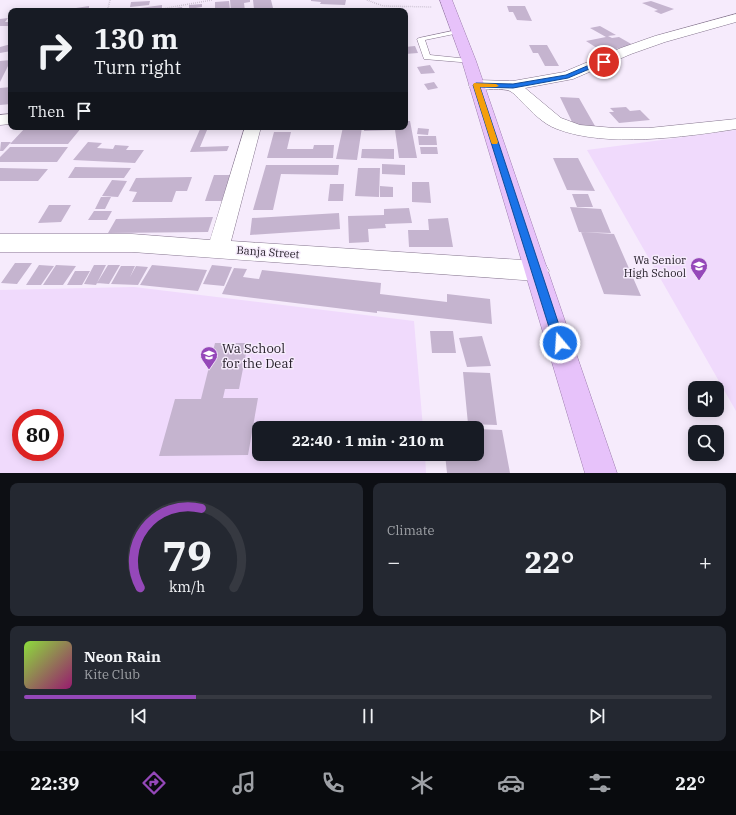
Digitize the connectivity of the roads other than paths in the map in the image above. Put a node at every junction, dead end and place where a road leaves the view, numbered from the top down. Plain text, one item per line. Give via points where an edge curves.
1 (448, 4) edge
2 (736, 18) edge
3 (457, 32) junction
4 (469, 61) junction
5 (476, 85) junction
6 (513, 86) junction
7 (736, 124) edge
8 (252, 130) edge
9 (0, 243) edge
10 (218, 249) junction
11 (537, 271) junction
12 (601, 473) edge

1 - 3 highway
2 - 6 street via 639,46 568,76
3 - 4 highway
3 - 4 lane via 421,39 427,58
4 - 5 highway
5 - 6 street
5 - 11 highway
6 - 7 street via 555,122 588,132 623,135 670,133
8 - 10 street
9 - 10 street, Banja Street via 132,243
10 - 11 street, Banja Street
11 - 12 highway

